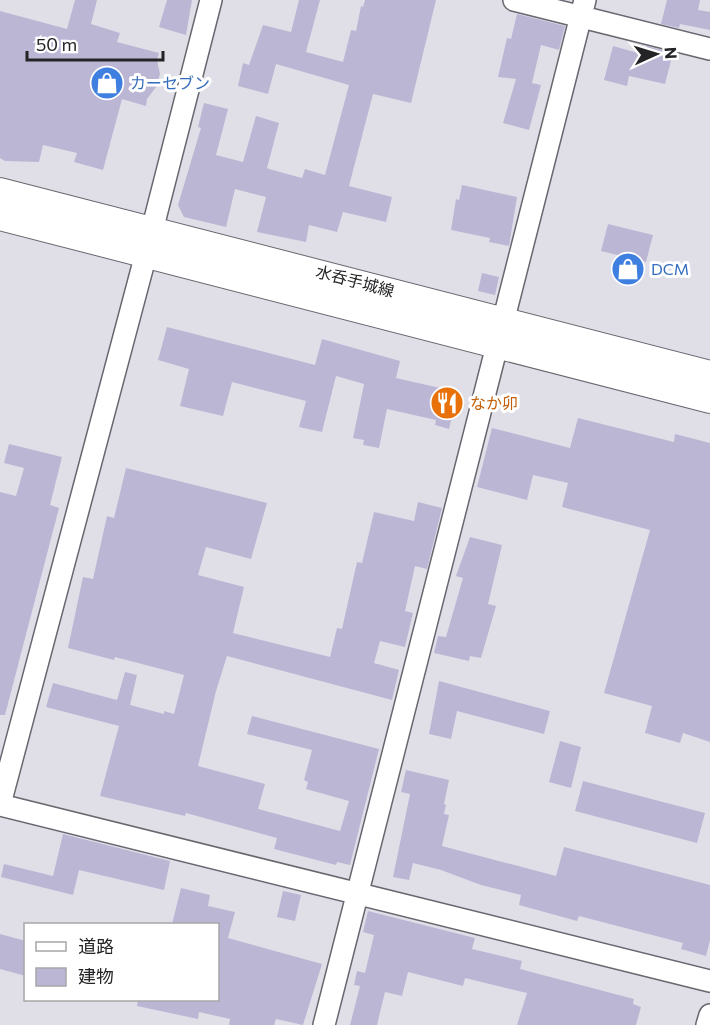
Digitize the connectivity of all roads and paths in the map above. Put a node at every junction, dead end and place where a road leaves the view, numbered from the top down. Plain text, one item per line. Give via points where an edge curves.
1 (211, 0) edge
2 (514, 0) edge
3 (583, 9) edge
4 (710, 49) edge
5 (0, 191) edge
6 (0, 217) edge
7 (152, 228) junction
8 (146, 254) junction
9 (501, 332) junction
10 (710, 374) edge
11 (710, 400) edge
12 (0, 804) edge
13 (359, 892) junction
14 (710, 981) edge
15 (710, 1015) edge
16 (324, 1025) edge
17 (707, 1025) edge

1 - 7 street
2 - 3 street
3 - 4 street
3 - 9 street
5 - 7 main road, 水呑手城線
6 - 8 main road, 水呑手城線
7 - 8 street
7 - 9 main road, 水呑手城線
8 - 9 main road, 水呑手城線
8 - 12 street
9 - 10 main road, 水呑手城線
9 - 11 main road, 水呑手城線
9 - 13 street
12 - 13 street
13 - 14 street
13 - 16 street
15 - 17 street

